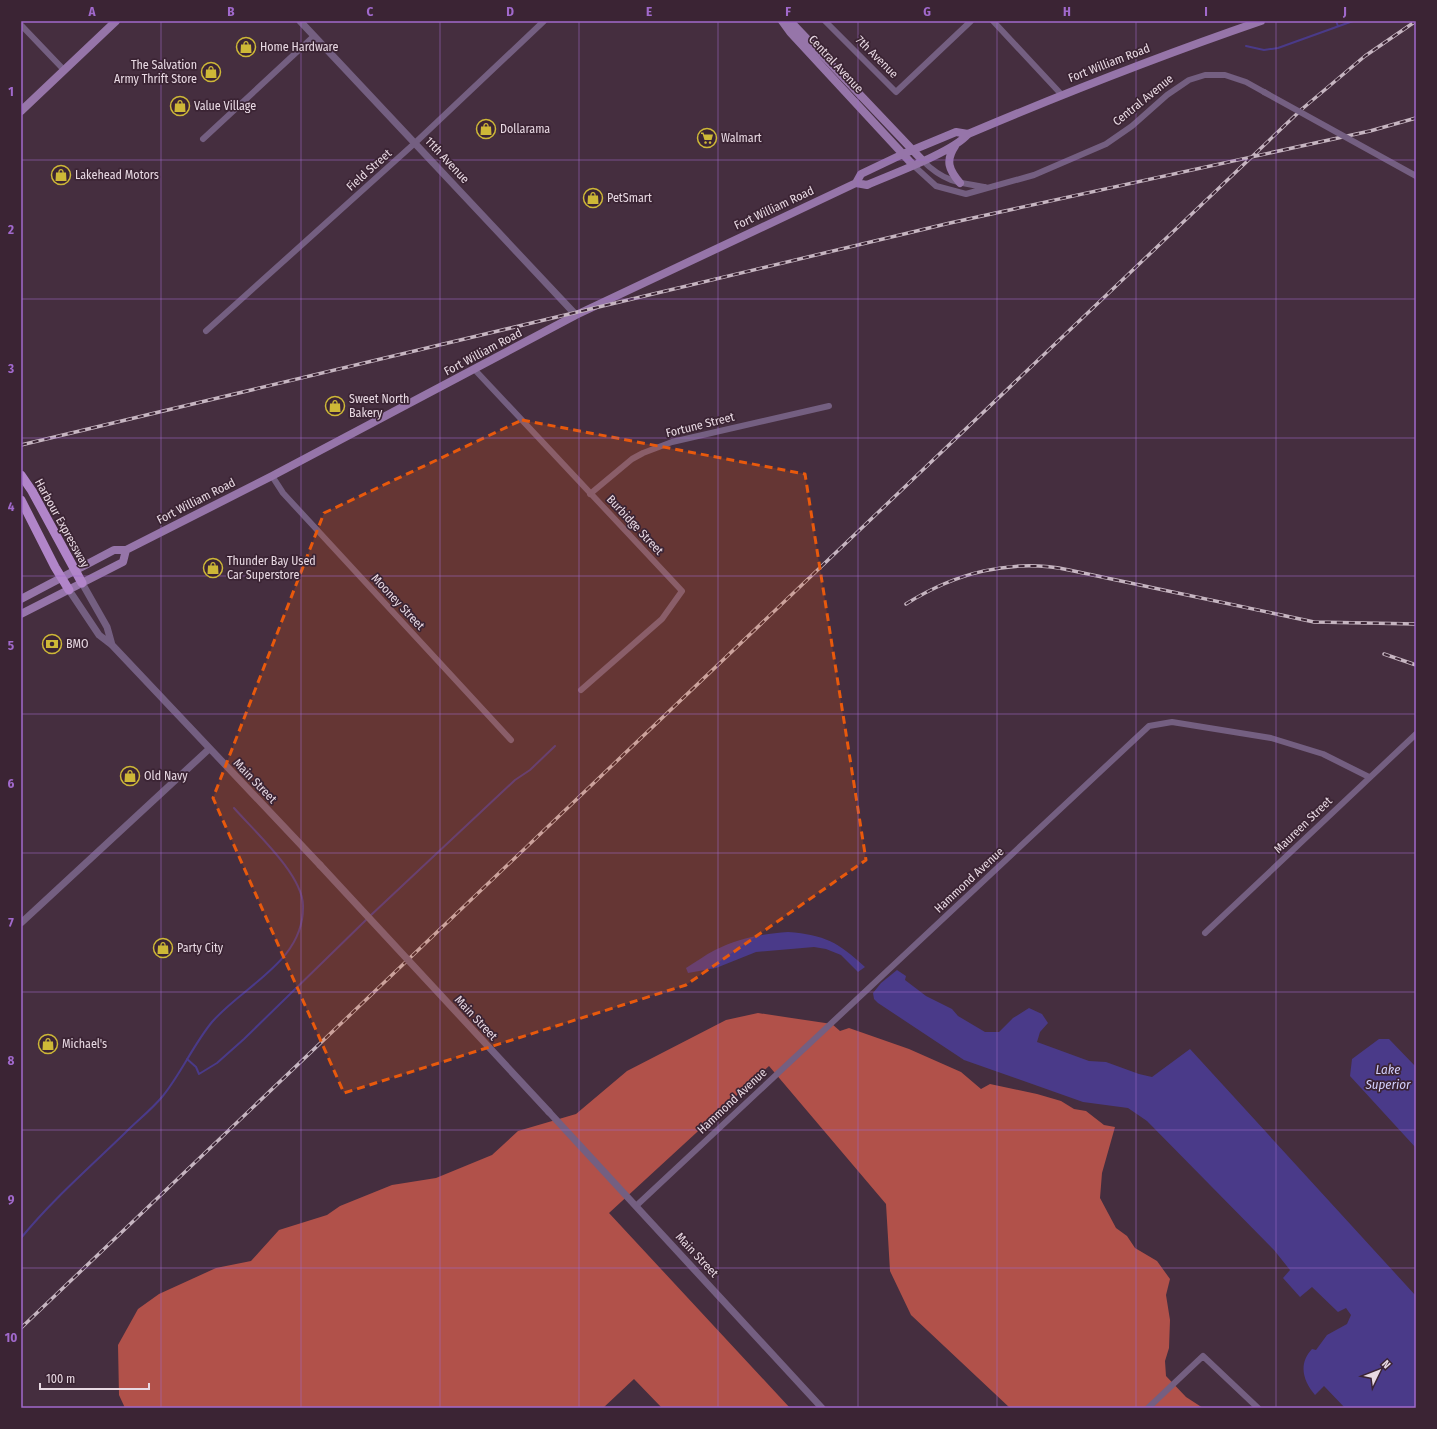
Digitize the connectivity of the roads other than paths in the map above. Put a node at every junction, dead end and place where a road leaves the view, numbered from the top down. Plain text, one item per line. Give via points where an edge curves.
1 (116, 21) edge
2 (300, 21) edge
3 (544, 21) edge
4 (782, 21) edge
5 (790, 21) edge
6 (825, 21) edge
7 (971, 21) edge
8 (993, 21) edge
9 (1261, 21) edge
10 (21, 25) edge
11 (314, 36) junction
12 (64, 70) junction
13 (1060, 94) junction
14 (21, 111) edge
15 (968, 134) junction
16 (203, 139) dead end
17 (416, 142) junction
18 (956, 145) junction
19 (914, 150) junction
20 (903, 154) junction
21 (923, 161) junction
22 (913, 165) junction
23 (1416, 176) edge
24 (960, 183) junction
25 (856, 184) junction
26 (989, 188) junction
27 (576, 315) junction
28 (206, 331) dead end
29 (475, 370) junction
30 (829, 406) dead end
31 (21, 475) edge
32 (272, 476) junction
33 (590, 494) junction
34 (21, 500) edge
35 (126, 550) junction
36 (75, 570) junction
37 (61, 577) junction
38 (82, 584) junction
39 (69, 590) junction
40 (21, 599) edge
41 (21, 614) edge
42 (112, 645) junction
43 (581, 690) dead end
44 (1416, 734) edge
45 (511, 740) dead end
46 (209, 749) junction
47 (1368, 777) junction
48 (21, 923) edge
49 (1205, 933) dead end
50 (636, 1206) junction
51 (822, 1408) edge
52 (1148, 1408) edge
53 (1258, 1408) edge

1 - 12 main road
2 - 11 street, 11th Avenue
3 - 17 street, Field Street
4 - 20 main road, Central Avenue
5 - 19 main road, Central Avenue
6 - 7 street, 7th Avenue via 896,92
8 - 13 street
9 - 13 main road, Fort William Road
10 - 12 street
11 - 16 street
11 - 17 street, 11th Avenue
12 - 14 main road
13 - 15 main road, Fort William Road
15 - 18 main road, Fort William Road
15 - 19 main road, Fort William Road via 956,132
17 - 27 street, 11th Avenue
17 - 28 street, Field Street
18 - 21 main road, Fort William Road
18 - 24 main road via 948,158 948,165
19 - 20 main road, Fort William Road
19 - 21 main road, Central Avenue
20 - 22 main road, Central Avenue
20 - 25 main road, Fort William Road via 861,174
21 - 22 main road, Fort William Road
21 - 24 street, Central Avenue via 934,172
22 - 25 main road, Fort William Road via 868,185
22 - 26 street, Central Avenue via 936,186 952,191 966,194
23 - 26 street, Central Avenue, bridge via 1246,82 1225,75 1205,75 1189,80 1106,144 1034,176
24 - 26 street, Central Avenue
25 - 27 main road, Fort William Road
27 - 29 main road, Fort William Road
29 - 32 main road, Fort William Road
29 - 33 street, Burbidge Street
30 - 33 street, Fortune Street via 672,442 632,459
31 - 36 main road, Harbour Expressway
32 - 35 main road, Fort William Road
32 - 45 street, Mooney Street via 283,493
33 - 43 street, Burbidge Street via 682,591 662,619
34 - 37 main road, Harbour Expressway
35 - 36 main road, Fort William Road via 114,550
35 - 38 main road via 123,562
36 - 37 main road, Fort William Road
36 - 38 main road, Harbour Expressway
37 - 39 main road, Harbour Expressway
37 - 40 main road, Fort William Road
38 - 39 main road
38 - 42 street, Main Street via 107,627
39 - 41 main road
39 - 42 street, Main Street via 99,635
42 - 46 street, Main Street
44 - 47 street, Maureen Street
46 - 48 street
46 - 50 street, Main Street, bridge
47 - 49 street, Maureen Street
47 - 50 street, Hammond Avenue via 1323,754 1271,738 1172,722 1149,726
50 - 51 street, Main Street
52 - 53 street via 1203,1356

